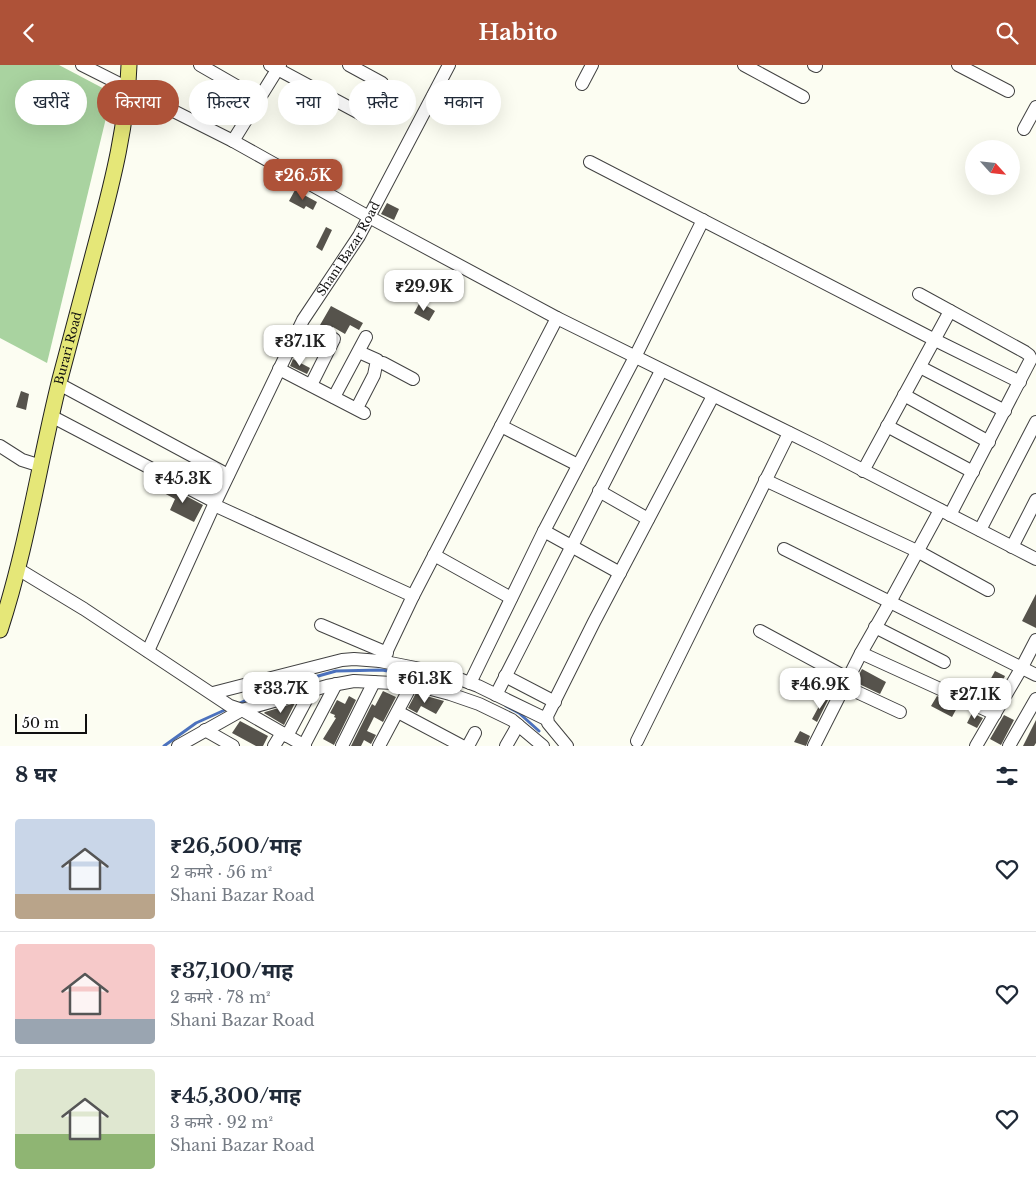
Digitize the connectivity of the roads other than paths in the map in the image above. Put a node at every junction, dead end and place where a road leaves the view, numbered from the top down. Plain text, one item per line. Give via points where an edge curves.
1 (82, 65) edge
2 (130, 65) edge
3 (200, 65) edge
4 (349, 65) edge
5 (449, 65) edge
6 (592, 65) edge
7 (744, 65) edge
8 (958, 65) edge
9 (276, 66) edge
10 (111, 80) edge
11 (129, 80) edge
12 (226, 80) edge
13 (376, 80) edge
14 (268, 82) edge
15 (582, 84) dead end
16 (1008, 91) dead end
17 (803, 97) dead end
18 (349, 107) edge
19 (1036, 107) edge
20 (179, 114) edge
21 (124, 125) edge
22 (243, 125) edge
23 (1024, 129) dead end
24 (233, 141) junction
25 (590, 162) dead end
26 (369, 217) junction
27 (703, 220) junction
28 (918, 294) dead end
29 (950, 311) junction
30 (557, 318) junction
31 (366, 337) dead end
32 (334, 339) dead end
33 (934, 340) junction
34 (358, 352) junction
35 (635, 357) junction
36 (383, 363) dead end
37 (920, 367) junction
38 (279, 369) junction
39 (661, 371) junction
40 (413, 379) dead end
41 (1020, 382) junction
42 (59, 384) junction
43 (311, 385) junction
44 (904, 395) junction
45 (713, 396) junction
46 (334, 397) junction
47 (1005, 411) junction
48 (52, 417) junction
49 (1036, 422) edge
50 (501, 426) junction
51 (888, 426) junction
52 (789, 433) junction
53 (989, 441) junction
54 (0, 446) edge
55 (578, 465) junction
56 (41, 466) junction
57 (863, 471) junction
58 (973, 472) junction
59 (228, 475) junction
60 (765, 480) junction
61 (599, 491) junction
62 (1036, 500) edge
63 (214, 503) junction
64 (945, 513) junction
65 (648, 519) junction
66 (980, 530) junction
67 (544, 531) junction
68 (571, 546) junction
69 (1012, 547) junction
70 (784, 549) dead end
71 (917, 551) junction
72 (434, 555) junction
73 (1036, 559) edge
74 (18, 569) junction
75 (620, 573) junction
76 (988, 590) dead end
77 (413, 596) junction
78 (511, 599) junction
79 (890, 602) junction
80 (321, 625) dead end
81 (875, 627) junction
82 (0, 630) edge
83 (760, 631) dead end
84 (1036, 640) edge
85 (148, 651) junction
86 (861, 653) junction
87 (383, 657) junction
88 (944, 662) dead end
89 (1022, 667) junction
90 (1036, 675) edge
91 (505, 676) junction
92 (374, 682) junction
93 (846, 682) junction
94 (470, 683) junction
95 (336, 684) junction
96 (412, 685) junction
97 (311, 691) junction
98 (496, 695) junction
99 (1036, 699) edge
100 (227, 702) junction
101 (555, 702) junction
102 (398, 711) junction
103 (900, 712) dead end
104 (995, 715) junction
105 (546, 719) junction
106 (518, 725) junction
107 (204, 730) junction
108 (475, 733) dead end
109 (285, 735) junction
110 (637, 741) dead end
111 (385, 744) edge
112 (180, 746) edge
113 (233, 746) edge
114 (274, 746) edge
115 (305, 746) edge
116 (342, 746) edge
117 (462, 746) edge
118 (468, 746) edge
119 (506, 746) edge
120 (543, 746) edge
121 (567, 746) edge
122 (814, 746) edge
123 (976, 746) edge
124 (1010, 746) edge

1 - 10 street
2 - 11 main road, Burari Road
3 - 12 street
4 - 13 street
5 - 26 street, Shani Bazar Road
6 - 15 street
7 - 17 street
8 - 16 street
9 - 14 street
9 - 18 street
19 - 23 street
20 - 24 street
21 - 42 main road, Burari Road via 114,175
22 - 24 street
24 - 26 street
25 - 27 street
26 - 30 street
26 - 38 street, Shani Bazar Road via 303,319
27 - 33 street
27 - 35 street
28 - 29 street
29 - 33 street
29 - 41 street via 1030,355 1030,364
30 - 35 street
30 - 50 street
31 - 34 street
32 - 43 street
33 - 37 street
33 - 41 street
34 - 46 street
34 - 46 street via 378,360 360,410
35 - 39 street
35 - 55 street
36 - 40 street
37 - 44 street
37 - 47 street
38 - 43 street
38 - 59 street, Shani Bazar Road
39 - 45 street
39 - 61 street
41 - 47 street
42 - 48 main road, Burari Road
42 - 59 street
43 - 46 street
44 - 51 street
44 - 53 street
45 - 52 street
45 - 65 street
47 - 53 street
48 - 56 main road, Burari Road
48 - 63 street
49 - 66 street
50 - 55 street
50 - 72 street
51 - 57 street
51 - 58 street
52 - 57 street
52 - 60 street
53 - 58 street
54 - 56 street via 22,460
55 - 67 street
56 - 74 main road, Burari Road
57 - 64 street
58 - 64 street
59 - 63 street, Shani Bazar Road
60 - 71 street
60 - 110 street
61 - 65 street
61 - 68 street
62 - 69 street
63 - 77 street
63 - 85 street, Shani Bazar Road
64 - 66 street
64 - 71 street
65 - 75 street
66 - 69 street
67 - 68 street
67 - 78 street
68 - 75 street
68 - 91 street
69 - 73 street
70 - 79 street
71 - 76 street
71 - 79 street
72 - 77 street
72 - 78 street
74 - 82 main road, Burari Road
74 - 85 street
75 - 101 street
77 - 87 street
78 - 94 street
79 - 81 street
79 - 89 street
80 - 87 street
81 - 86 street
81 - 88 street
83 - 93 street
84 - 89 street
85 - 100 street
86 - 93 street
86 - 104 street
87 - 94 street
87 - 100 street via 342,660
89 - 90 street
89 - 104 street
91 - 98 street
91 - 101 street
92 - 95 street
92 - 96 street
92 - 116 street
93 - 103 street
93 - 122 street
94 - 98 street
95 - 97 street
95 - 115 street
96 - 102 street
96 - 106 street via 466,699
97 - 100 street
97 - 109 street
98 - 105 street
99 - 124 street
100 - 107 street
100 - 109 street
101 - 105 street
102 - 111 street
102 - 117 street
104 - 123 street
105 - 121 street
106 - 119 street
106 - 120 street
107 - 112 street
107 - 113 street
108 - 118 street
109 - 114 street
109 - 115 street

